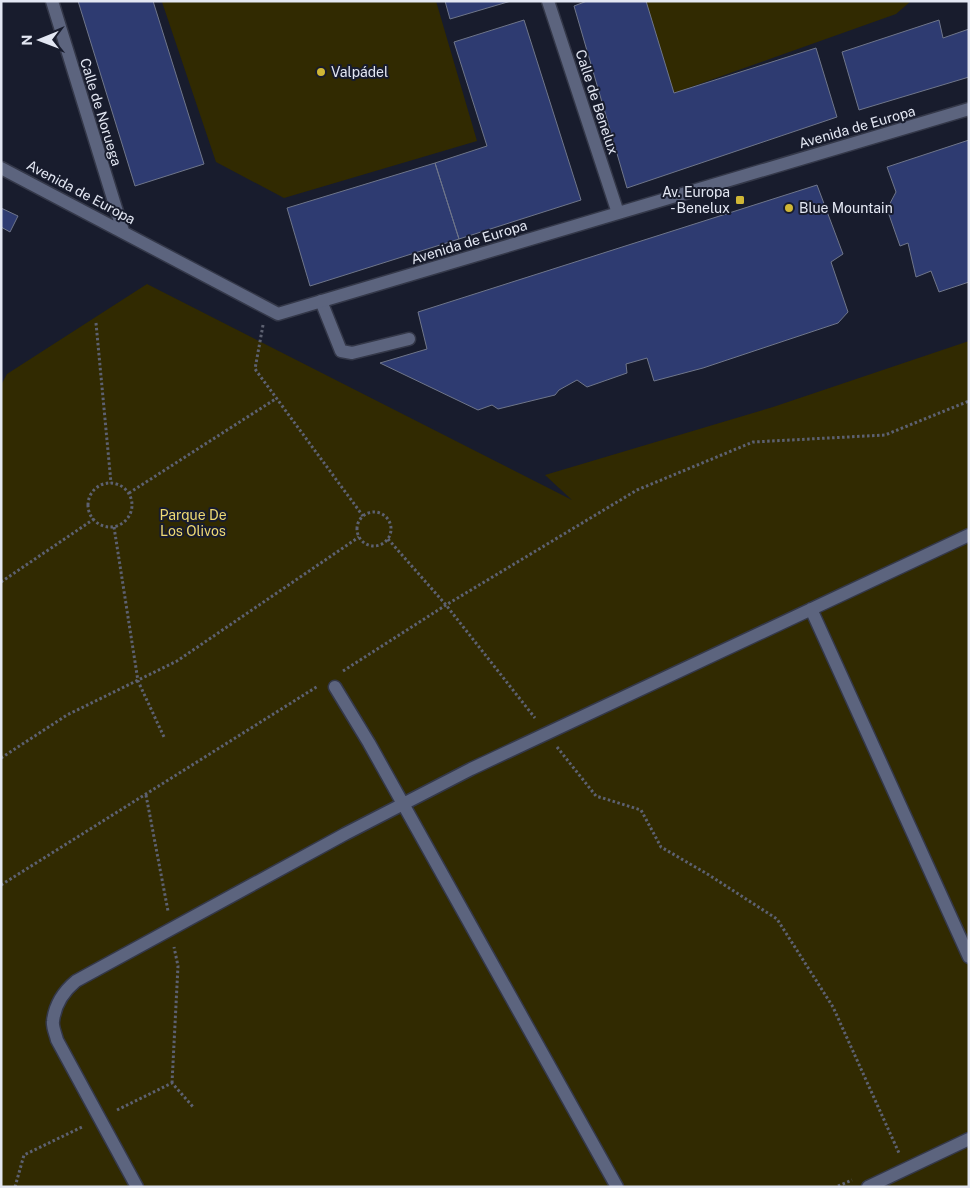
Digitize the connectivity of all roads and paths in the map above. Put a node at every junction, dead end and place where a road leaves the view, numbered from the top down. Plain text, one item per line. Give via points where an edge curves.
1 (52, 1) edge
2 (548, 1) edge
3 (969, 109) edge
4 (1, 168) edge
5 (618, 213) junction
6 (123, 231) junction
7 (321, 301) junction
8 (266, 307) junction
9 (96, 323) dead end
10 (410, 340) dead end
11 (277, 398) junction
12 (969, 401) edge
13 (111, 483) junction
14 (636, 490) dead end
15 (129, 493) junction
16 (363, 516) junction
17 (94, 519) junction
18 (114, 527) junction
19 (969, 535) edge
20 (359, 537) junction
21 (388, 539) junction
22 (1, 582) edge
23 (811, 609) junction
24 (138, 681) junction
25 (335, 687) dead end
26 (536, 720) dead end
27 (164, 736) dead end
28 (554, 743) dead end
29 (1, 758) edge
30 (403, 804) junction
31 (969, 957) edge
32 (969, 1139) edge
33 (902, 1160) dead end
34 (137, 1187) edge
35 (616, 1187) edge
36 (836, 1187) edge
37 (840, 1187) edge
38 (868, 1187) edge

1 - 6 street, Calle de Noruega
2 - 5 street, Calle de Benelux
3 - 5 street, Avenida de Europa
4 - 6 street, Avenida de Europa
5 - 7 street, Avenida de Europa
6 - 8 street, Avenida de Europa
7 - 8 street, Avenida de Europa via 278,314
7 - 10 street via 341,351 352,353
8 - 11 path via 255,369
9 - 13 path
11 - 15 path
11 - 16 path
12 - 14 path via 885,435 752,442
13 - 15 path via 118,484
13 - 17 path via 98,487 89,498 88,506
15 - 18 path via 132,500 130,514 121,525
16 - 20 path via 358,526
16 - 21 path via 373,512 387,518 391,529
17 - 18 path via 106,527
17 - 22 path
18 - 24 path
19 - 23 street
20 - 21 path via 362,542 373,546
20 - 24 path via 177,661
21 - 26 path
23 - 30 street
23 - 31 street
24 - 27 path
24 - 29 path via 67,715
25 - 30 street
28 - 33 path via 596,796 641,810 661,847 777,919 833,1007
30 - 34 street via 76,981 65,990 53,1022 57,1040
30 - 35 street
32 - 38 street
36 - 37 path

